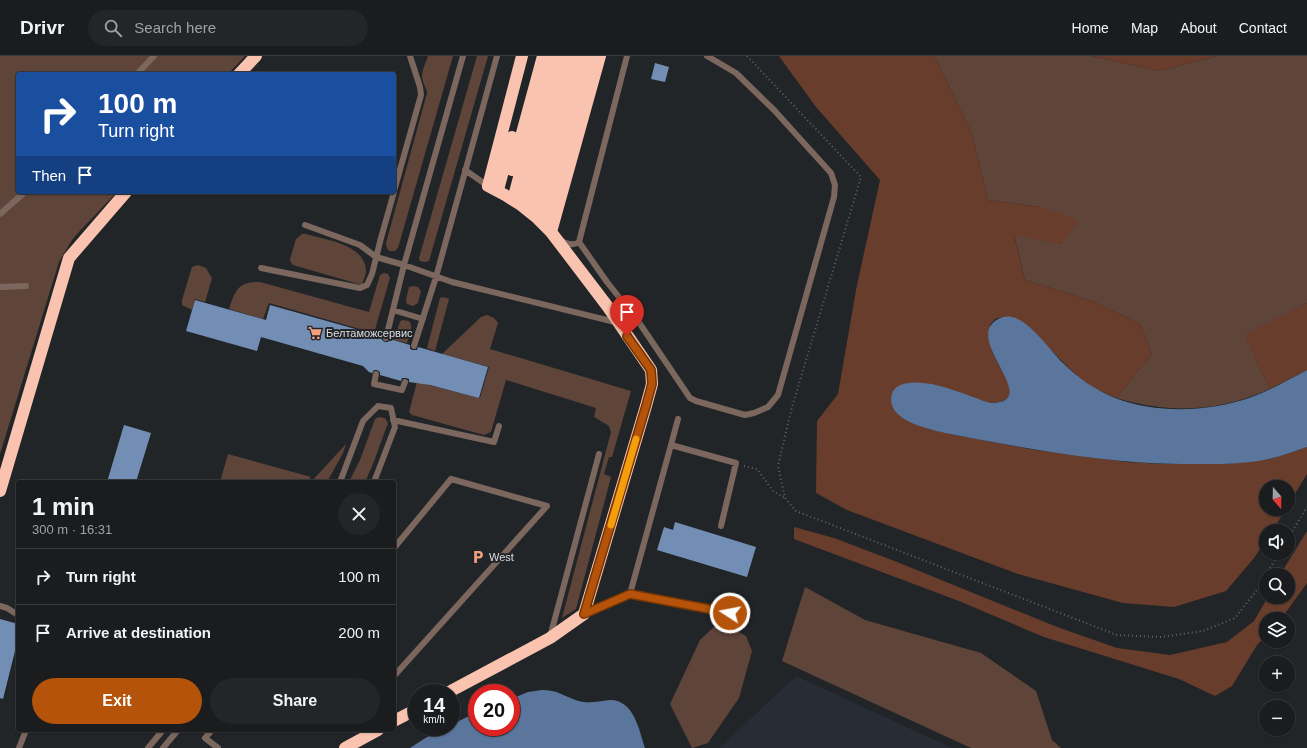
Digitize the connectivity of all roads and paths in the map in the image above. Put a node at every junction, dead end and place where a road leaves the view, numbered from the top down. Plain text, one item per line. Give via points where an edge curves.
1 (154, 56) edge
2 (256, 56) edge
3 (410, 56) edge
4 (463, 56) edge
5 (496, 56) edge
6 (522, 56) edge
7 (534, 56) edge
8 (542, 56) edge
9 (552, 56) edge
10 (561, 56) edge
11 (571, 56) edge
12 (580, 56) edge
13 (590, 56) edge
14 (600, 56) edge
15 (627, 56) edge
16 (707, 56) edge
17 (747, 56) edge
18 (139, 72) edge
19 (241, 72) edge
20 (465, 170) junction
21 (396, 185) edge
22 (23, 194) edge
23 (124, 194) edge
24 (393, 194) edge
25 (524, 210) junction
26 (0, 214) edge
27 (306, 225) dead end
28 (579, 242) junction
29 (376, 257) junction
30 (404, 265) junction
31 (262, 268) dead end
32 (436, 277) junction
33 (26, 286) dead end
34 (0, 287) edge
35 (393, 310) junction
36 (423, 319) junction
37 (638, 321) junction
38 (619, 323) junction
39 (386, 338) dead end
40 (414, 346) dead end
41 (376, 374) dead end
42 (405, 382) dead end
43 (678, 419) dead end
44 (393, 420) junction
45 (499, 426) dead end
46 (671, 445) junction
47 (599, 454) dead end
48 (736, 463) junction
49 (341, 480) edge
50 (375, 480) edge
51 (0, 491) edge
52 (785, 498) junction
53 (1307, 507) edge
54 (721, 526) dead end
55 (1295, 527) edge
56 (396, 546) edge
57 (1259, 587) edge
58 (630, 594) junction
59 (0, 606) edge
60 (730, 613) dead end
61 (16, 614) edge
62 (584, 614) junction
63 (550, 638) junction
64 (396, 674) edge
65 (460, 686) edge
66 (408, 714) edge
67 (396, 720) edge
68 (25, 732) edge
69 (161, 732) edge
70 (176, 732) edge
71 (210, 732) edge
72 (374, 732) edge
73 (20, 748) edge
74 (148, 748) edge
75 (163, 748) edge
76 (218, 748) edge
77 (346, 748) edge

1 - 18 lane
2 - 19 highway
3 - 21 lane via 421,95
4 - 30 lane
5 - 20 lane
6 - 25 highway
7 - 25 highway
8 - 25 highway
9 - 25 highway
10 - 25 highway
11 - 25 highway
12 - 25 highway
13 - 25 highway
14 - 25 highway
15 - 28 lane
16 - 37 lane via 736,73 774,110 831,173 835,185 834,197 778,395 768,406 745,415 690,398
17 - 52 path via 861,177 790,414 778,466
20 - 25 lane
20 - 32 lane
22 - 26 lane
23 - 51 highway via 69,258
24 - 29 lane
25 - 28 lane via 564,243
25 - 38 highway
27 - 29 lane via 360,245
28 - 37 lane
29 - 30 lane
29 - 31 lane via 368,285 360,288
30 - 32 lane
30 - 35 lane
32 - 36 lane
32 - 38 lane
33 - 34 lane
35 - 36 lane
35 - 39 lane
36 - 40 lane
37 - 38 lane
38 - 62 highway via 651,370 652,384
41 - 42 lane via 374,384 402,390
43 - 46 lane
44 - 45 lane via 494,442
44 - 49 lane via 391,408 378,406 363,421
44 - 50 lane via 395,427
46 - 48 lane
46 - 58 lane
47 - 63 lane
48 - 52 path via 757,470 773,491
48 - 54 lane
52 - 57 path via 796,511 1117,635 1161,638 1203,631 1235,618
53 - 55 path
56 - 64 lane via 451,479 547,506
58 - 60 lane
58 - 62 lane
59 - 61 lane
62 - 63 highway
63 - 65 highway
66 - 67 highway
68 - 73 lane
69 - 74 lane
70 - 75 lane
71 - 76 lane via 204,738
72 - 77 highway

